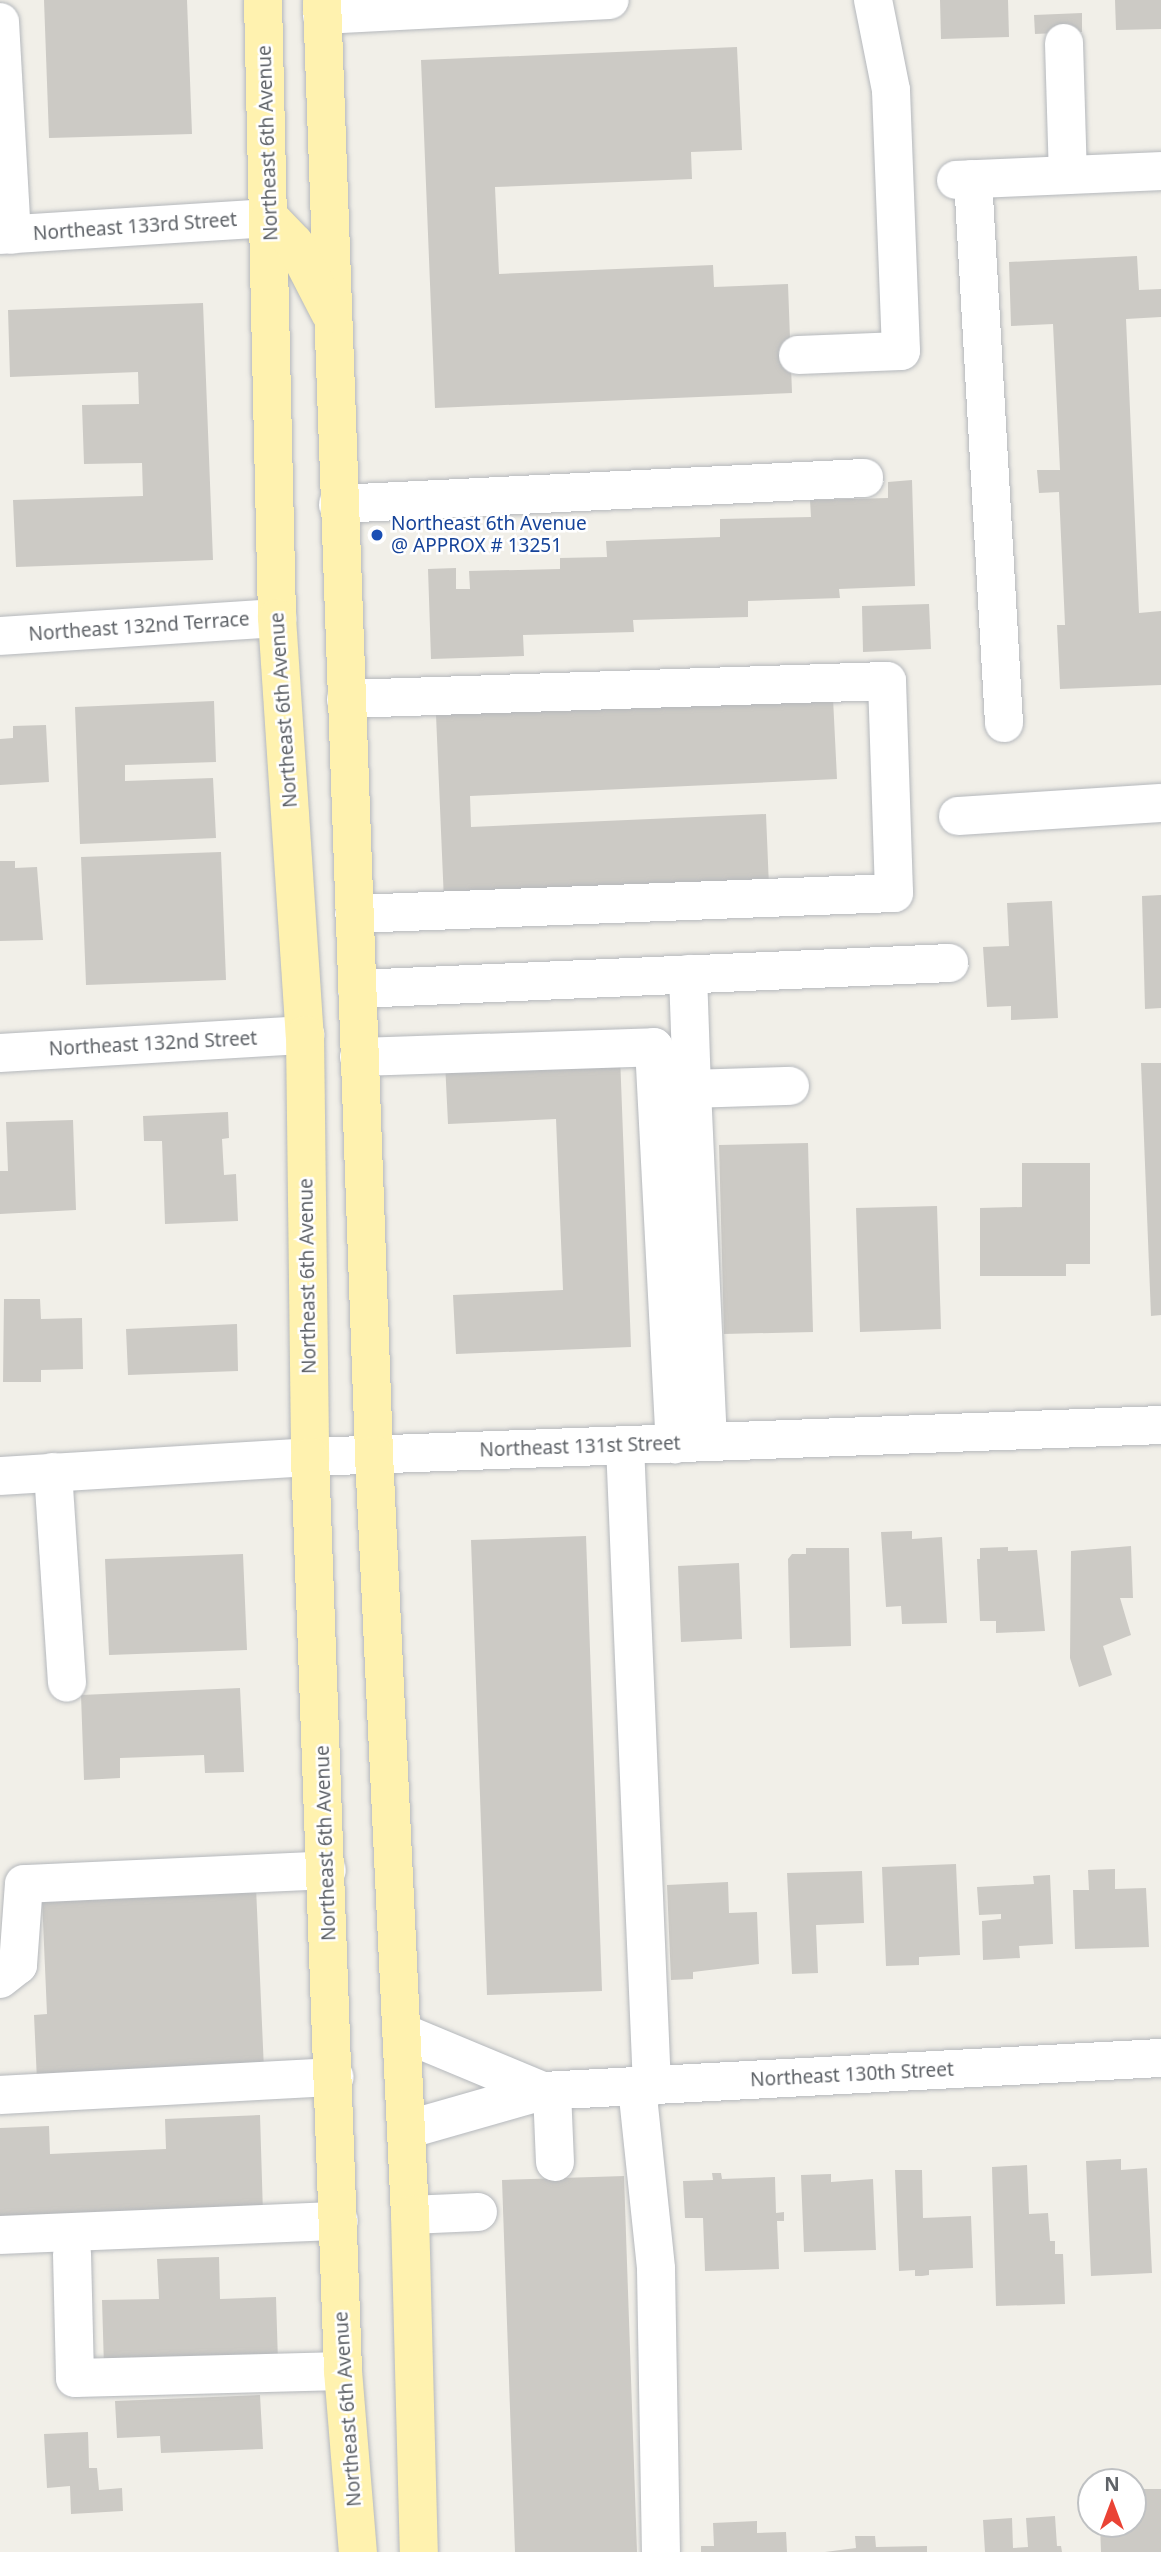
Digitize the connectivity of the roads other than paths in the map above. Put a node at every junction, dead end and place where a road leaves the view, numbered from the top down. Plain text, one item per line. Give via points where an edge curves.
1 (263, 0) edge
2 (610, 0) edge
3 (873, 0) edge
4 (322, 7) edge
5 (0, 22) edge
6 (1064, 43) dead end
7 (1161, 170) edge
8 (1068, 175) junction
9 (270, 218) junction
10 (6, 235) edge
11 (336, 324) junction
12 (798, 355) dead end
13 (864, 478) dead end
14 (338, 504) junction
15 (278, 618) junction
16 (0, 636) edge
17 (346, 699) junction
18 (1004, 723) dead end
19 (1161, 803) edge
20 (957, 816) dead end
21 (354, 914) junction
22 (949, 963) dead end
23 (688, 974) junction
24 (357, 989) junction
25 (305, 1035) junction
26 (0, 1053) edge
27 (359, 1057) junction
28 (790, 1086) dead end
29 (692, 1089) junction
30 (1161, 1425) edge
31 (692, 1443) junction
32 (625, 1445) junction
33 (374, 1455) junction
34 (310, 1457) junction
35 (53, 1472) junction
36 (0, 1476) edge
37 (67, 1683) dead end
38 (327, 1870) junction
39 (0, 1979) edge
40 (401, 2032) junction
41 (1161, 2058) edge
42 (335, 2077) junction
43 (645, 2086) junction
44 (547, 2091) junction
45 (0, 2095) edge
46 (406, 2130) junction
47 (555, 2162) dead end
48 (478, 2212) dead end
49 (410, 2215) junction
50 (339, 2221) junction
51 (0, 2235) edge
52 (72, 2254) dead end
53 (343, 2371) junction
54 (358, 2552) edge
55 (419, 2552) edge
56 (661, 2552) edge

1 - 9 main road, Northeast 6th Avenue
2 - 4 street
3 - 12 street via 891,90 901,351
4 - 11 main road
5 - 10 street
6 - 8 street
7 - 8 street
8 - 18 street via 964,180
9 - 10 street, Northeast 133rd Street
9 - 11 main road via 294,243
9 - 15 main road, Northeast 6th Avenue
11 - 14 main road
13 - 14 street
14 - 17 main road
15 - 16 street, Northeast 132nd Terrace
15 - 25 main road, Northeast 6th Avenue
17 - 21 main road
17 - 21 street via 887,681 894,893
19 - 20 street
21 - 24 main road
22 - 23 street
23 - 24 street
23 - 29 street
24 - 27 main road
25 - 26 street, Northeast 132nd Street
25 - 34 main road, Northeast 6th Avenue
27 - 31 street via 654,1047
27 - 33 main road
28 - 29 street
29 - 31 street
30 - 31 street, Northeast 131st Street
31 - 32 street, Northeast 131st Street
32 - 33 street, Northeast 131st Street
32 - 43 street
33 - 34 street, Northeast 131st Street
33 - 40 main road
34 - 35 street, Northeast 131st Street
34 - 38 main road, Northeast 6th Avenue
35 - 36 street, Northeast 131st Street
35 - 37 street
38 - 39 street via 24,1884 18,1965
38 - 42 main road, Northeast 6th Avenue
40 - 44 street, Northeast 130th Street
40 - 46 main road
41 - 43 street, Northeast 130th Street
42 - 45 street
42 - 50 main road, Northeast 6th Avenue
43 - 44 street, Northeast 130th Street
43 - 56 street via 656,2269
44 - 46 street, Northeast 130th Street
44 - 47 street
46 - 49 main road
48 - 49 street
49 - 55 main road
50 - 51 street
50 - 53 main road, Northeast 6th Avenue
52 - 53 street via 75,2378
53 - 54 main road, Northeast 6th Avenue

